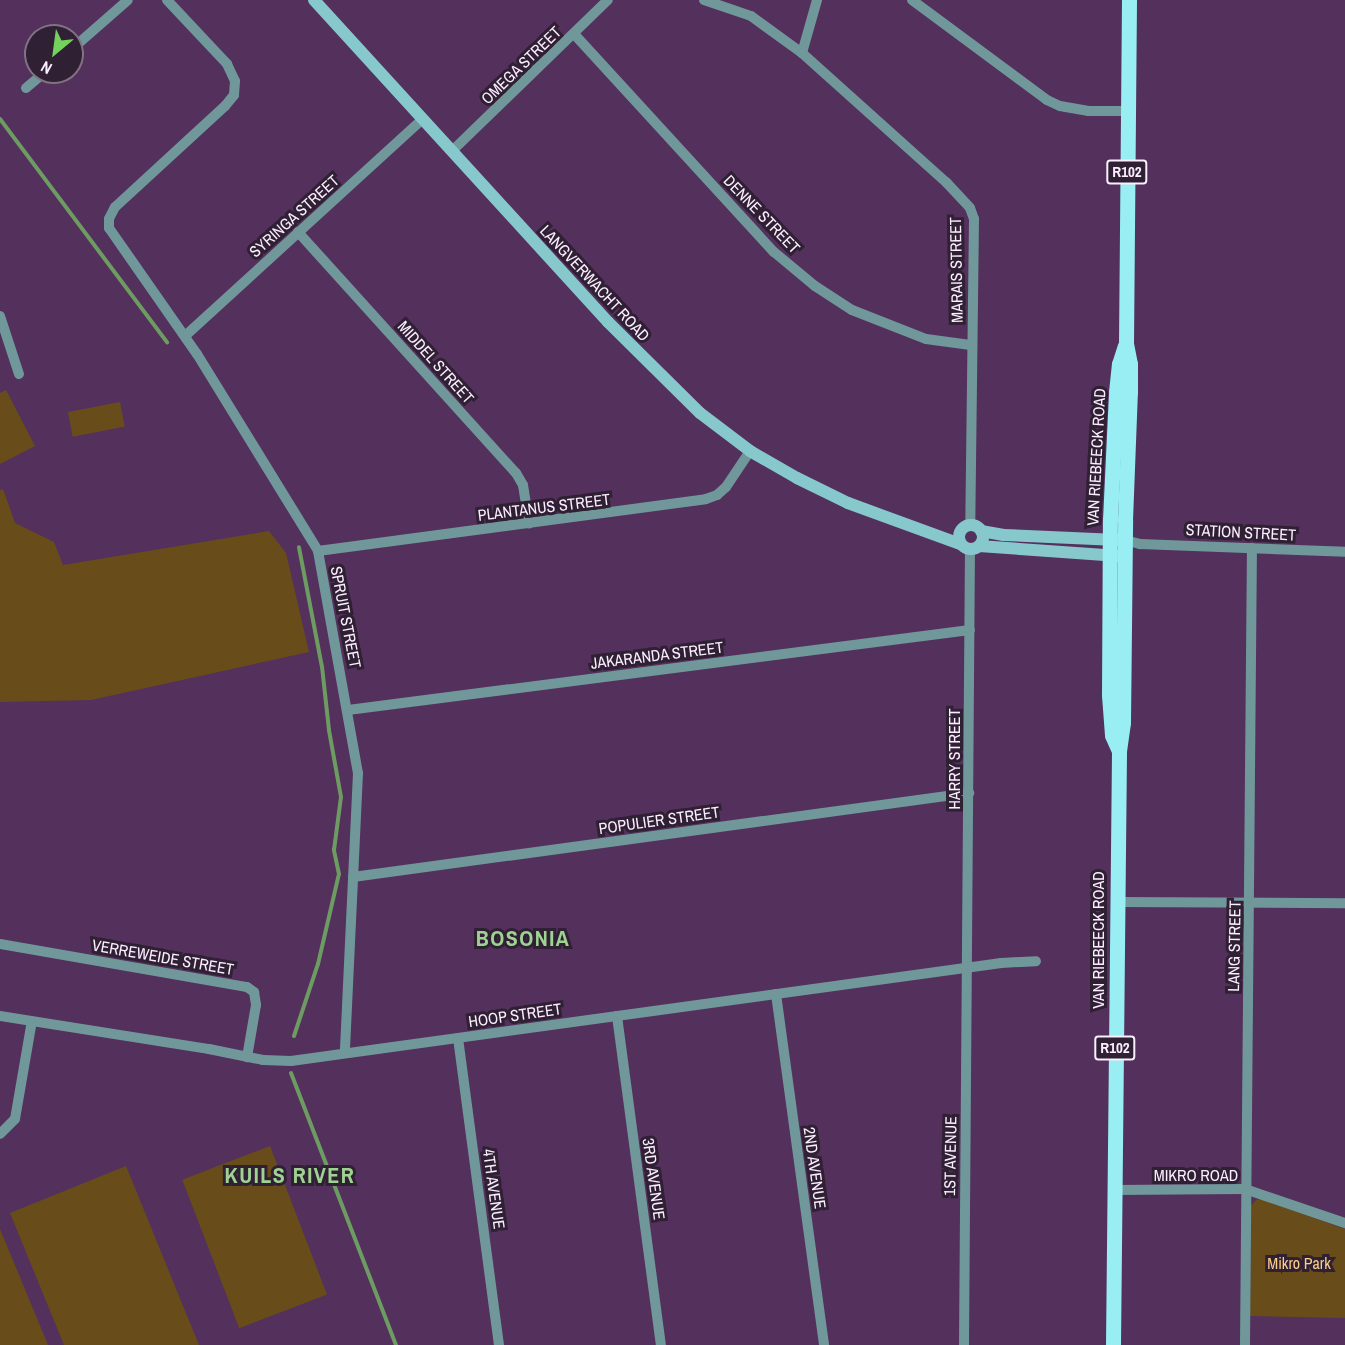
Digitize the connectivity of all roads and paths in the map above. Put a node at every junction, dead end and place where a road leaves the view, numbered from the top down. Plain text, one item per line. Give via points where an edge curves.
1 (128, 0) edge
2 (166, 0) edge
3 (314, 0) edge
4 (608, 0) edge
5 (704, 0) edge
6 (817, 0) edge
7 (1129, 0) edge
8 (918, 2) edge
9 (575, 34) junction
10 (84, 38) edge
11 (802, 53) junction
12 (31, 84) edge
13 (26, 88) dead end
14 (1128, 111) junction
15 (423, 119) junction
16 (452, 151) junction
17 (298, 232) junction
18 (0, 316) edge
19 (185, 336) junction
20 (971, 345) junction
21 (12, 346) junction
22 (0, 351) edge
23 (19, 374) dead end
24 (750, 451) junction
25 (902, 522) junction
26 (529, 524) junction
27 (971, 528) junction
28 (970, 547) junction
29 (1121, 547) junction
30 (1252, 548) junction
31 (318, 551) junction
32 (1345, 552) edge
33 (970, 630) junction
34 (348, 711) junction
35 (969, 793) junction
36 (353, 877) junction
37 (1116, 902) junction
38 (1250, 902) junction
39 (1345, 903) edge
40 (0, 944) edge
41 (1036, 961) dead end
42 (967, 968) junction
43 (776, 994) junction
44 (0, 1016) edge
45 (617, 1016) junction
46 (32, 1021) junction
47 (458, 1038) junction
48 (345, 1052) junction
49 (247, 1057) junction
50 (0, 1134) edge
51 (1245, 1189) junction
52 (1114, 1190) junction
53 (1345, 1223) edge
54 (499, 1345) edge
55 (661, 1345) edge
56 (824, 1345) edge
57 (964, 1345) edge
58 (1113, 1345) edge
59 (1245, 1345) edge

1 - 10 street
2 - 19 street, SPRUIT STREET via 227,64 236,86 230,102 115,207 109,228
3 - 15 street, LANGVERWACHT ROAD
4 - 9 street, OMEGA STREET
5 - 11 street, MARAIS STREET via 751,16
6 - 11 street
7 - 14 main road, VAN RIEBEECK ROAD / R102
8 - 14 street via 1047,100 1089,111
9 - 16 street, OMEGA STREET
9 - 20 street, DENNE STREET via 774,252 815,286 852,310 926,339
11 - 20 street, MARAIS STREET via 970,208 974,219
12 - 13 street
14 - 29 main road, VAN RIEBEECK ROAD / R102 via 1126,344 1130,392
15 - 16 street, LANGVERWACHT ROAD
15 - 17 street, SYRINGA STREET
16 - 24 street, LANGVERWACHT ROAD via 640,356 700,413
17 - 19 street, SYRINGA STREET
17 - 26 street, MIDDEL STREET via 516,473 523,485
18 - 21 street
19 - 31 street, SPRUIT STREET
20 - 27 street, MARAIS STREET
21 - 22 street
21 - 23 street
24 - 25 street, LANGVERWACHT ROAD via 848,503
24 - 26 street, PLANTANUS STREET via 726,487 706,499
25 - 27 street, LANGVERWACHT ROAD
25 - 28 street, LANGVERWACHT ROAD
26 - 31 street, PLANTANUS STREET
27 - 28 street via 958,537
27 - 28 street via 983,539
27 - 29 street, LANGVERWACHT ROAD
28 - 29 street, LANGVERWACHT ROAD
28 - 33 street, HARRY STREET
29 - 30 street, STATION STREET
29 - 37 main road, VAN RIEBEECK ROAD / R102 via 1109,694 1112,735 1119,751
30 - 32 street, STATION STREET
30 - 38 street, LANG STREET
31 - 34 street, SPRUIT STREET
33 - 34 street, JAKARANDA STREET
33 - 35 street, HARRY STREET
34 - 36 street, SPRUIT STREET via 357,773
35 - 36 street, POPULIER STREET
35 - 42 street, HARRY STREET
36 - 48 street, SPRUIT STREET
37 - 38 street
37 - 52 main road, VAN RIEBEECK ROAD / R102
38 - 39 street
38 - 51 street, LANG STREET
40 - 49 street, VERREWEIDE STREET via 247,987 254,992 256,1005
41 - 42 street, HOOP STREET
42 - 43 street, HOOP STREET
42 - 57 street, 1ST AVENUE
43 - 45 street, HOOP STREET
43 - 56 street, 2ND AVENUE
44 - 46 street, HOOP STREET
45 - 47 street, HOOP STREET
45 - 55 street, 3RD AVENUE
46 - 49 street, HOOP STREET
46 - 50 street via 15,1119
47 - 48 street, HOOP STREET
47 - 54 street, 4TH AVENUE
48 - 49 street, HOOP STREET via 291,1061
51 - 52 street, MIKRO ROAD
51 - 53 street, MIKRO ROAD
51 - 59 street, LANG STREET
52 - 58 main road, VAN RIEBEECK ROAD / R102

